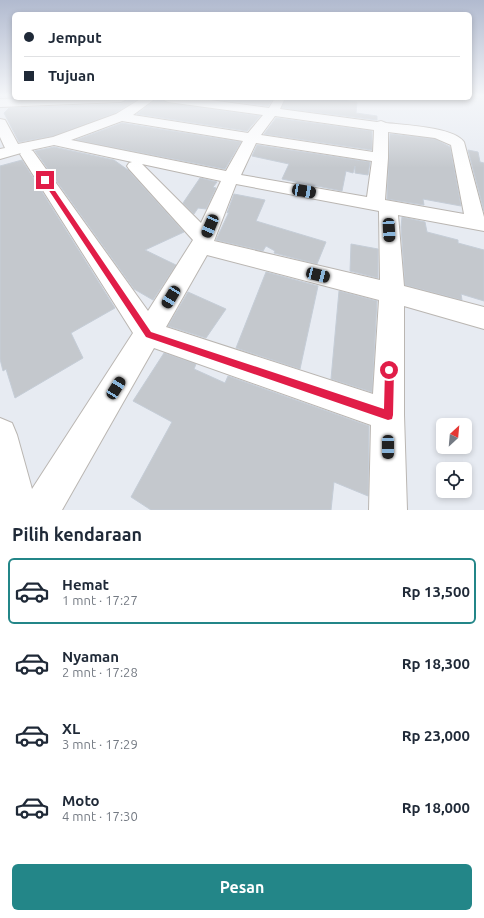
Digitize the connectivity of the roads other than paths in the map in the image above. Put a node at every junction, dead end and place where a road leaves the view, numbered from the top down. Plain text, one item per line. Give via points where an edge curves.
1 (84, 120) edge
2 (114, 120) edge
3 (138, 120) edge
4 (267, 120) edge
5 (338, 120) edge
6 (0, 123) edge
7 (381, 125) junction
8 (92, 128) junction
9 (252, 138) junction
10 (54, 141) junction
11 (14, 152) edge
12 (380, 158) junction
13 (0, 161) edge
14 (135, 166) junction
15 (229, 181) junction
16 (384, 208) junction
17 (481, 227) edge
18 (202, 243) junction
19 (392, 293) junction
20 (484, 318) edge
21 (148, 334) junction
22 (388, 415) junction
23 (0, 435) edge
24 (18, 510) edge
25 (41, 510) edge
26 (388, 510) edge

1 - 8 street
2 - 8 street
3 - 9 street
4 - 9 street
5 - 7 street
6 - 11 street
7 - 12 street
7 - 17 street via 437,134 457,142
8 - 10 street
9 - 12 street
9 - 15 street
10 - 11 street
10 - 15 street
11 - 13 street
11 - 14 street via 64,153
11 - 21 street
12 - 16 street
14 - 15 street
14 - 18 street
15 - 16 street
15 - 18 street
16 - 17 street
16 - 19 street
18 - 19 street
18 - 21 street
19 - 20 street
19 - 22 street
21 - 22 street
21 - 25 street
22 - 26 street
23 - 24 street

